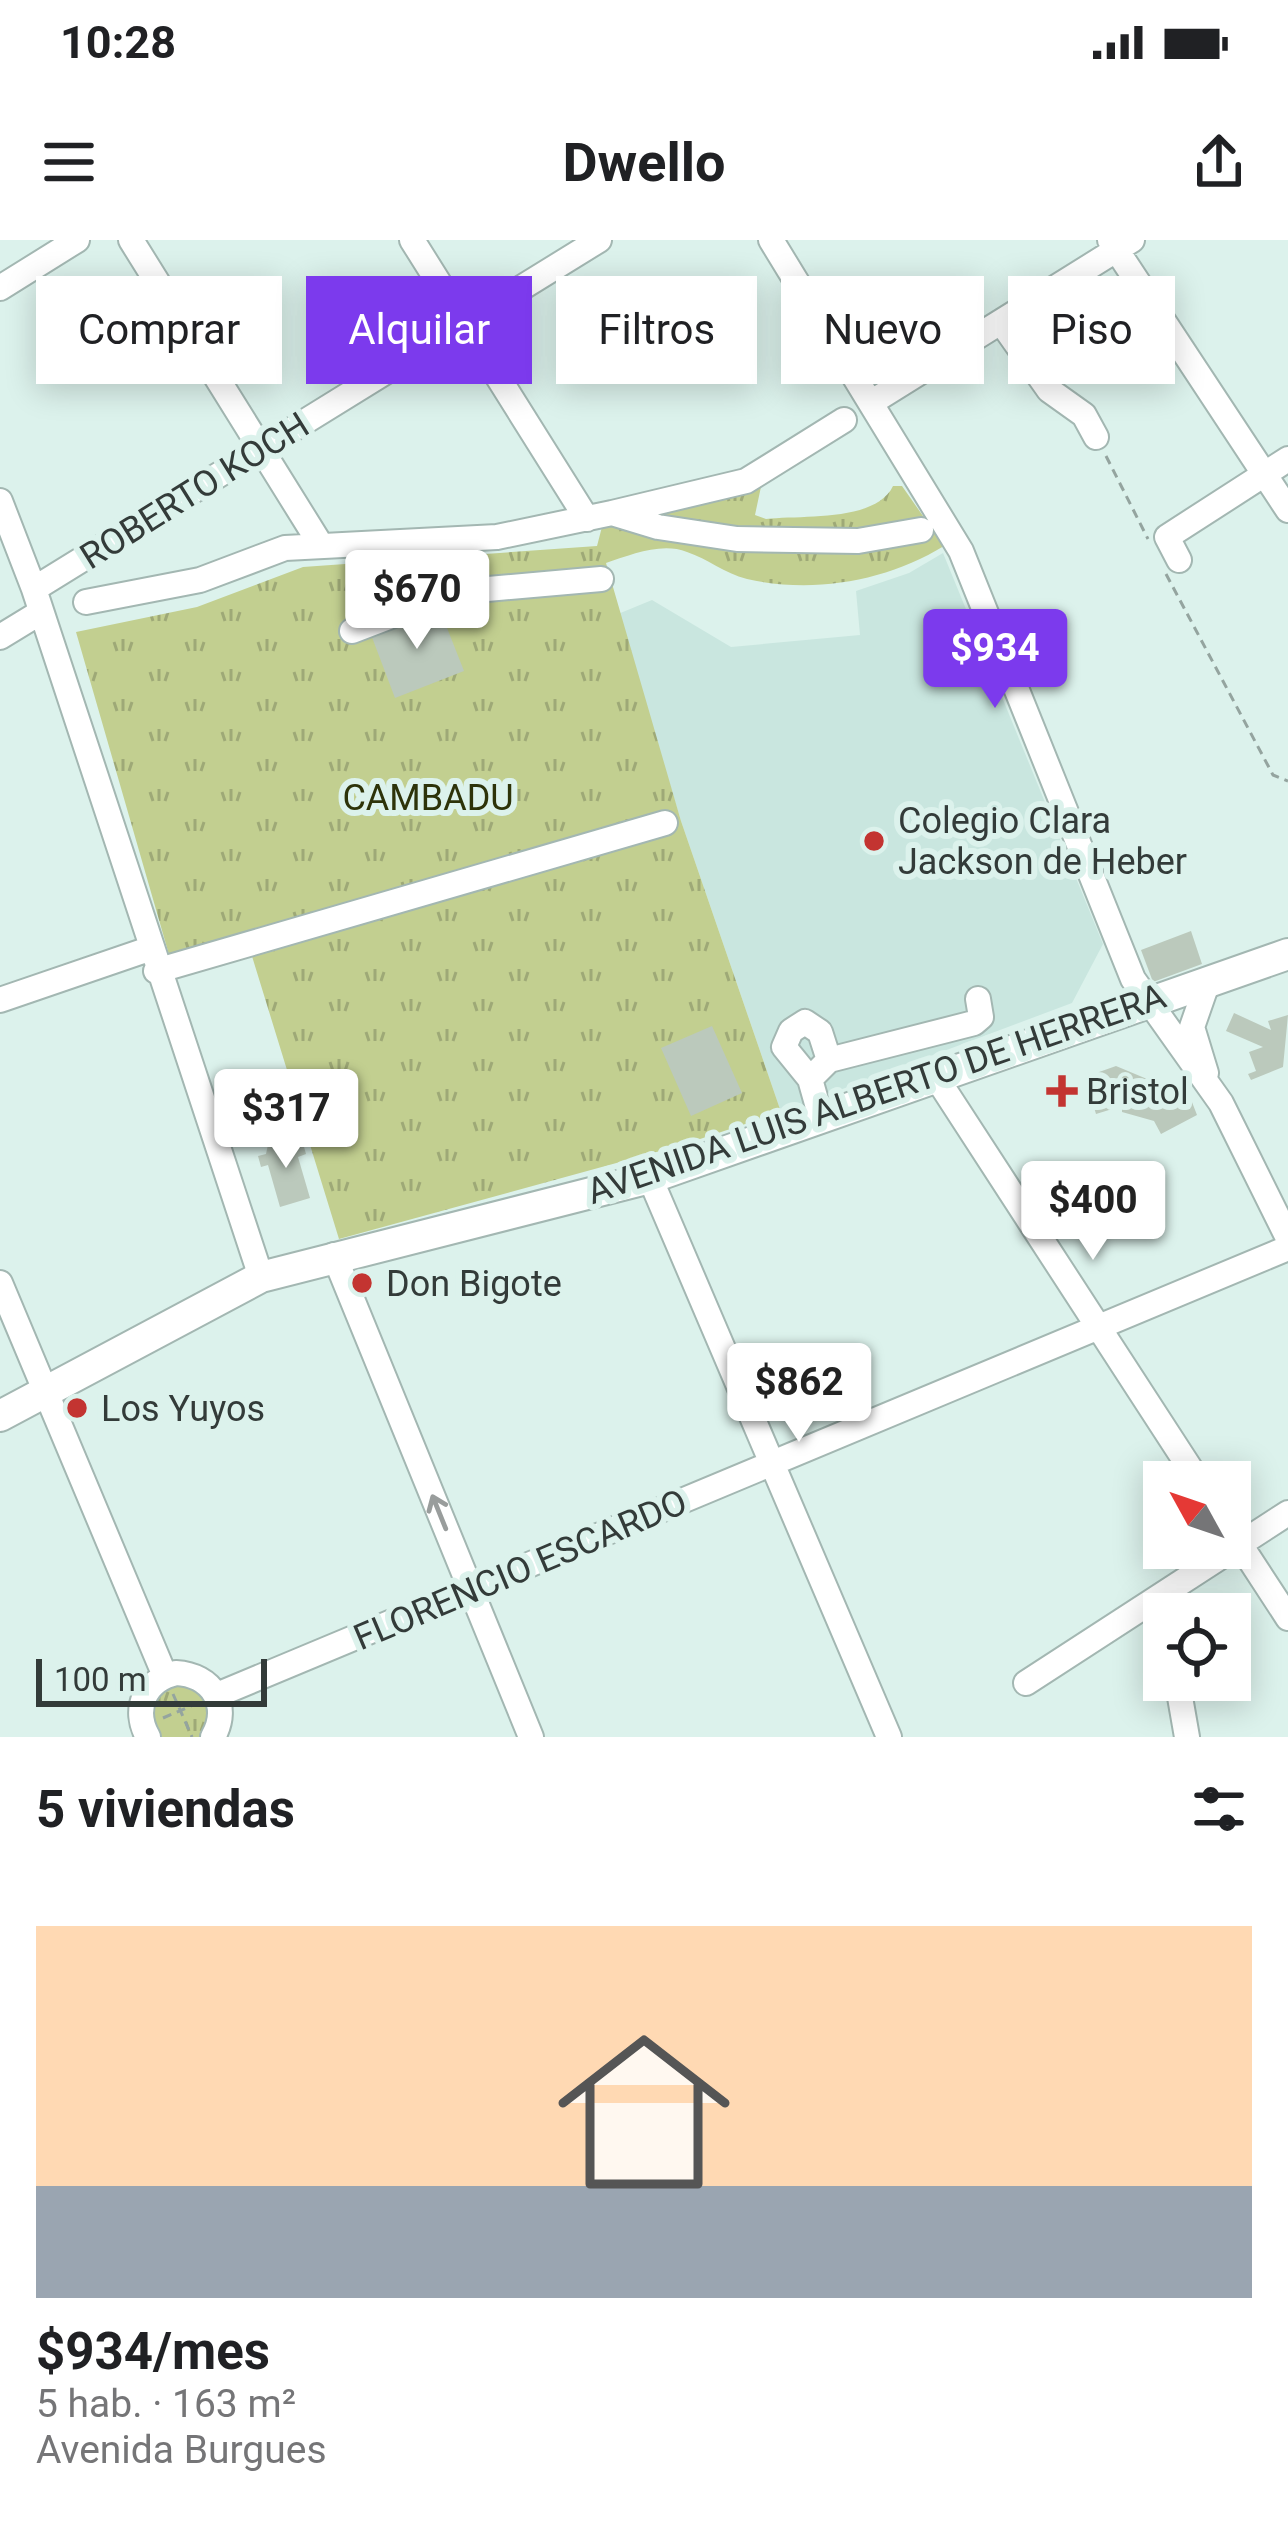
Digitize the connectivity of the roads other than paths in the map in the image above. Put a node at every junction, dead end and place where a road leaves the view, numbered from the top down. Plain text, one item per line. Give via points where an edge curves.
1 (77, 240) edge
2 (131, 240) edge
3 (412, 240) edge
4 (599, 240) edge
5 (771, 240) edge
6 (1120, 243) edge
7 (434, 276) edge
8 (532, 282) edge
9 (0, 288) edge
10 (1001, 322) junction
11 (364, 384) edge
12 (506, 384) edge
13 (872, 402) junction
14 (844, 420) dead end
15 (1096, 436) road end
16 (260, 447) junction
17 (1288, 459) edge
18 (1264, 473) junction
19 (0, 501) edge
20 (1288, 510) edge
21 (599, 516) junction
22 (921, 530) dead end
23 (319, 542) junction
24 (1171, 565) road end
25 (602, 579) dead end
26 (38, 601) junction
27 (86, 602) dead end
28 (352, 632) dead end
29 (0, 637) edge
30 (665, 823) dead end
31 (1288, 955) edge
32 (153, 960) junction
33 (1208, 981) junction
34 (978, 999) dead end
35 (0, 1000) edge
36 (1146, 1002) junction
37 (829, 1060) junction
38 (936, 1077) junction
39 (810, 1079) junction
40 (1206, 1081) junction
41 (821, 1118) junction
42 (650, 1178) junction
43 (1288, 1238) edge
44 (1288, 1248) edge
45 (334, 1255) junction
46 (261, 1277) junction
47 (0, 1283) edge
48 (1098, 1328) junction
49 (44, 1391) junction
50 (0, 1416) edge
51 (1185, 1461) edge
52 (774, 1463) junction
53 (1288, 1513) edge
54 (1251, 1530) edge
55 (1251, 1561) edge
56 (1201, 1569) edge
57 (471, 1590) junction
58 (1176, 1593) edge
59 (1143, 1616) edge
60 (1288, 1618) edge
61 (165, 1676) junction
62 (1026, 1682) dead end
63 (217, 1695) junction
64 (1181, 1701) edge
65 (136, 1734) edge
66 (213, 1737) edge
67 (531, 1737) edge
68 (889, 1737) edge
69 (1187, 1737) edge

1 - 9 street
2 - 16 street
3 - 7 street
4 - 8 street, ROBERTO KOCH
5 - 13 street
6 - 10 street
6 - 18 street
10 - 13 street
10 - 15 street via 1049,390 1084,415
11 - 16 street, ROBERTO KOCH
12 - 21 street
13 - 36 street via 972,574
14 - 21 street via 746,481
16 - 23 street
16 - 26 street, ROBERTO KOCH
17 - 18 street
18 - 20 street
18 - 24 street via 1167,537
19 - 26 street
21 - 22 street via 737,539 858,541
21 - 23 street via 497,537
23 - 27 street via 269,551 162,591
25 - 28 street via 454,592
26 - 29 street, ROBERTO KOCH
26 - 32 street
30 - 32 street
31 - 33 main road, AVENIDA LUIS ALBERTO DE HERRERA
32 - 35 street
32 - 46 street
33 - 36 main road, AVENIDA LUIS ALBERTO DE HERRERA
33 - 40 street via 1192,1027
34 - 37 street via 974,1023
36 - 38 main road, AVENIDA LUIS ALBERTO DE HERRERA
36 - 40 street
37 - 39 street
37 - 39 street via 820,1032 805,1022 790,1031 784,1047
38 - 41 main road, AVENIDA LUIS ALBERTO DE HERRERA
38 - 48 street
39 - 41 street
40 - 43 street
41 - 42 main road, AVENIDA LUIS ALBERTO DE HERRERA
42 - 45 main road, AVENIDA LUIS ALBERTO DE HERRERA
42 - 52 street
44 - 48 street, FLORENCIO ESCARDO
45 - 46 main road, AVENIDA LUIS ALBERTO DE HERRERA
57 -> 45 street
46 - 49 main road, AVENIDA LUIS ALBERTO DE HERRERA
47 - 49 street
48 - 51 street
48 - 52 street, FLORENCIO ESCARDO
49 - 50 main road, AVENIDA LUIS ALBERTO DE HERRERA
49 - 61 street
52 - 57 street, FLORENCIO ESCARDO
52 - 68 street
53 - 54 street
55 - 60 street
56 - 58 street
57 - 63 street, FLORENCIO ESCARDO
57 - 67 street
59 - 62 street
61 - 63 street via 195,1676
61 - 65 street via 142,1699
63 - 66 street
64 - 69 street

